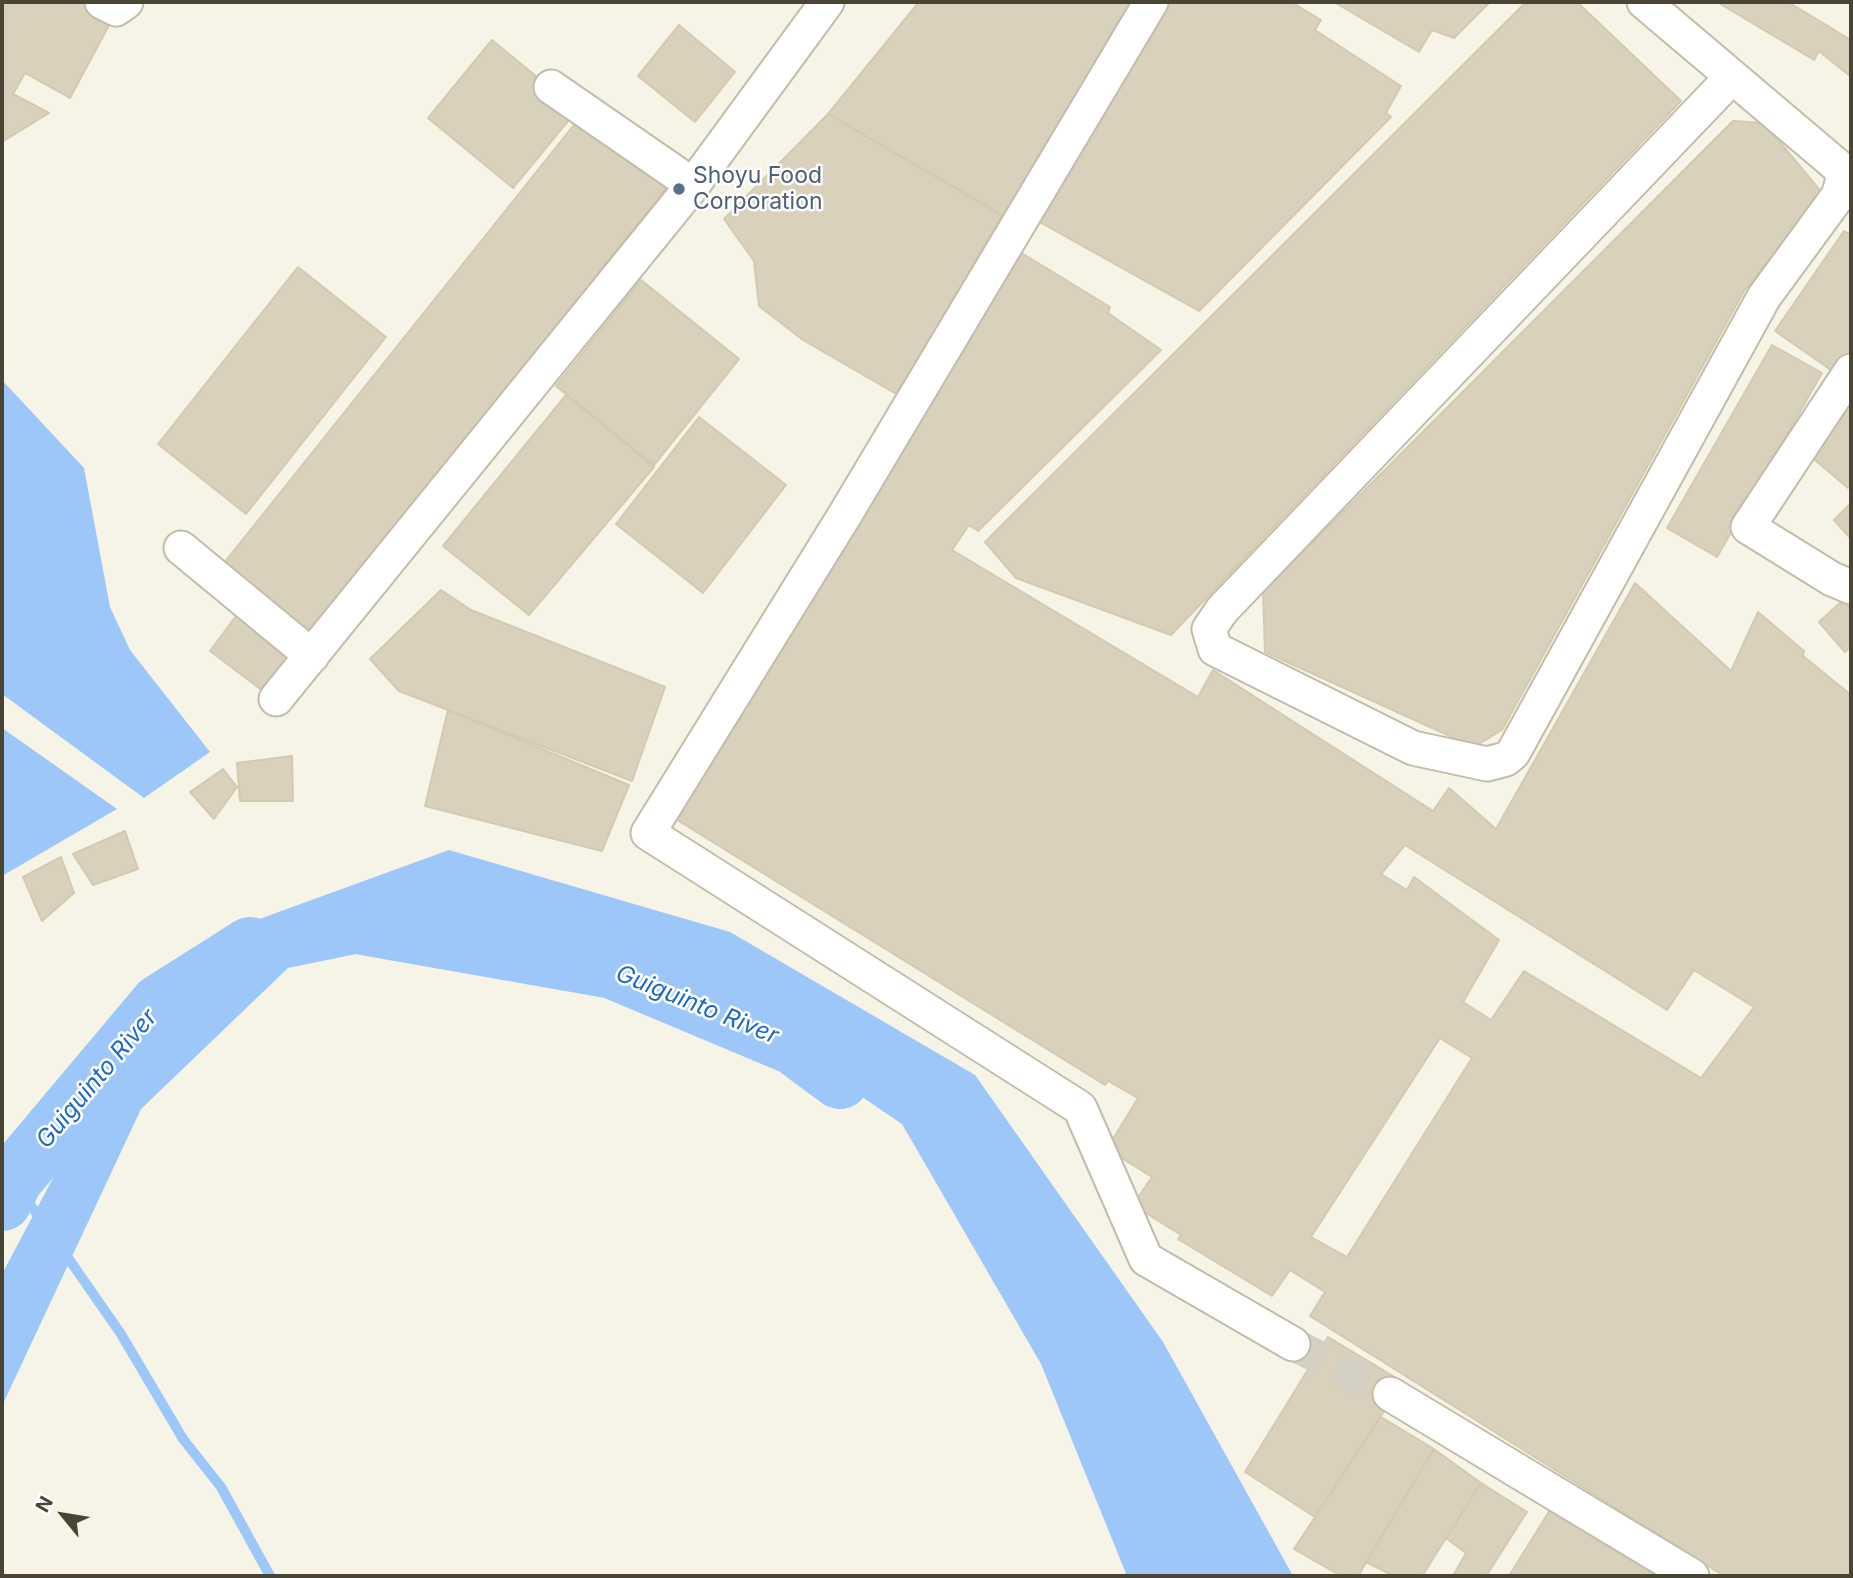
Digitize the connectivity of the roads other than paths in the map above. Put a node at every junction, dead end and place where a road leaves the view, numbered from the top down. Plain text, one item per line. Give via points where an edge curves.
1 (102, 2) edge
2 (127, 2) edge
3 (827, 2) edge
4 (1151, 2) edge
5 (1644, 2) edge
6 (1732, 77) junction
7 (551, 87) dead end
8 (692, 185) junction
9 (1851, 371) edge
10 (181, 548) dead end
11 (1851, 587) edge
12 (312, 656) junction
13 (276, 699) dead end
14 (1293, 1345) tunnel mouth
15 (1390, 1394) tunnel mouth
16 (1692, 1576) edge

1 - 2 street via 116,9
3 - 8 street
4 - 14 street via 846,513 648,832 1080,1108 1146,1259
5 - 6 street
6 - 6 street via 1222,610 1209,629 1214,649 1413,748 1487,764 1513,753 1764,297 1838,196 1843,180 1840,168
7 - 8 street
8 - 12 street
9 - 11 street via 1748,527
10 - 12 street
12 - 13 street
15 - 16 street

